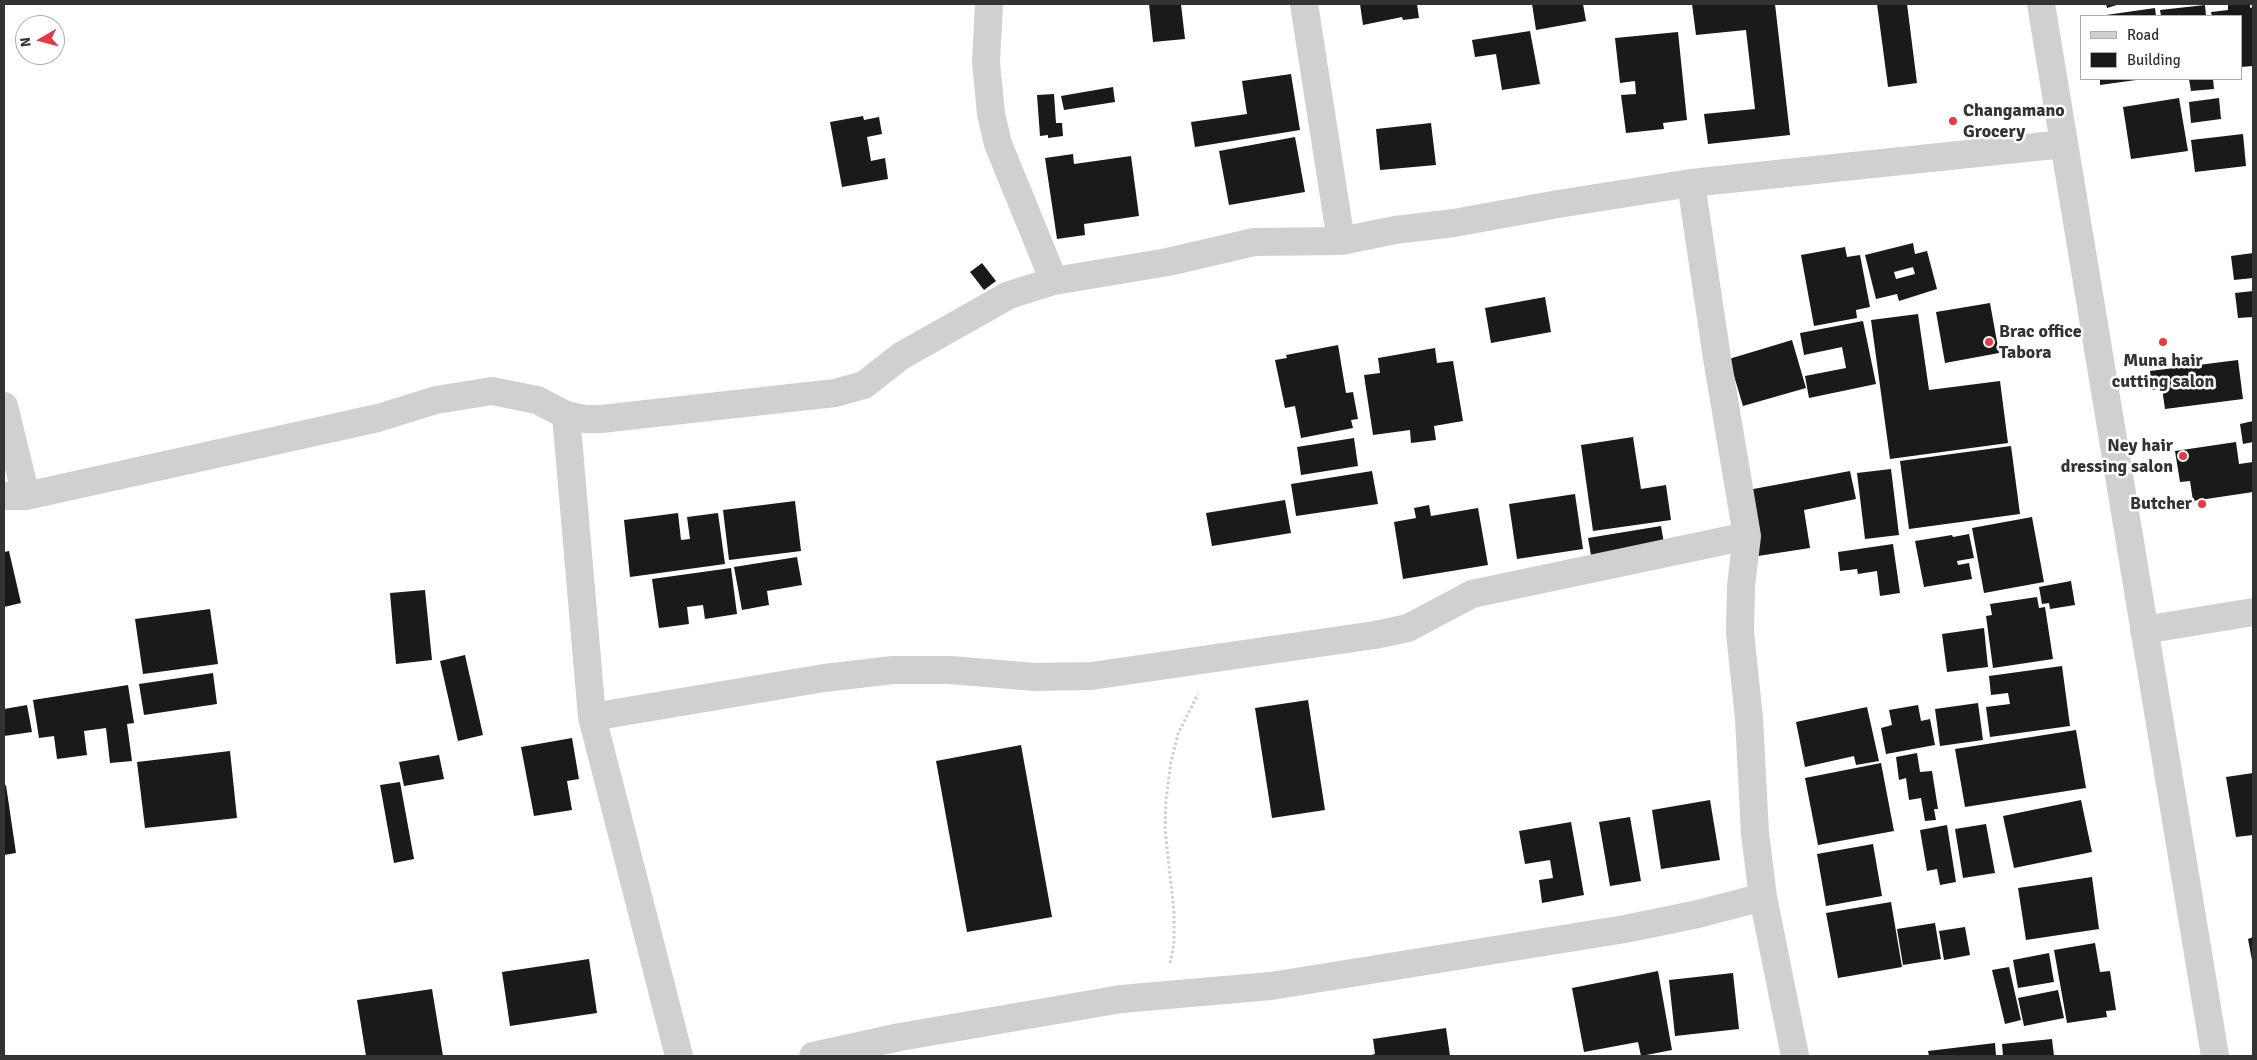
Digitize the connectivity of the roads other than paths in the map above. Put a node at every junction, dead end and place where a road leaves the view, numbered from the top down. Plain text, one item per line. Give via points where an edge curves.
1 (989, 4) edge
2 (1304, 4) edge
3 (2041, 4) edge
4 (2064, 144) junction
5 (1691, 183) junction
6 (1341, 241) junction
7 (1054, 281) junction
8 (4, 406) edge
9 (566, 415) junction
10 (15, 496) edge
11 (1747, 536) junction
12 (2253, 612) edge
13 (2144, 630) junction
14 (592, 718) junction
15 (1763, 897) junction
16 (679, 1056) edge
17 (813, 1056) edge
18 (1795, 1056) edge
19 (2215, 1056) edge

1 - 7 street via 986,62 991,114 998,144
2 - 6 street
3 - 4 street
4 - 5 street
4 - 13 street
5 - 6 street
5 - 11 street
6 - 7 street via 1254,242 1168,262
7 - 9 street via 1009,295 901,356 864,385 835,393 609,418 585,419
8 - 10 street
9 - 10 street via 537,400 517,395 492,392 454,397 412,406 378,418
9 - 14 street
11 - 14 street via 1472,594 1408,628 1375,635 1091,676 1035,677 950,670 893,670 824,678
11 - 15 street via 1740,586 1740,633 1749,718 1755,834
12 - 13 street
13 - 19 street
14 - 16 street
15 - 17 street via 1624,929 1271,986 1121,999 900,1037
15 - 18 street

